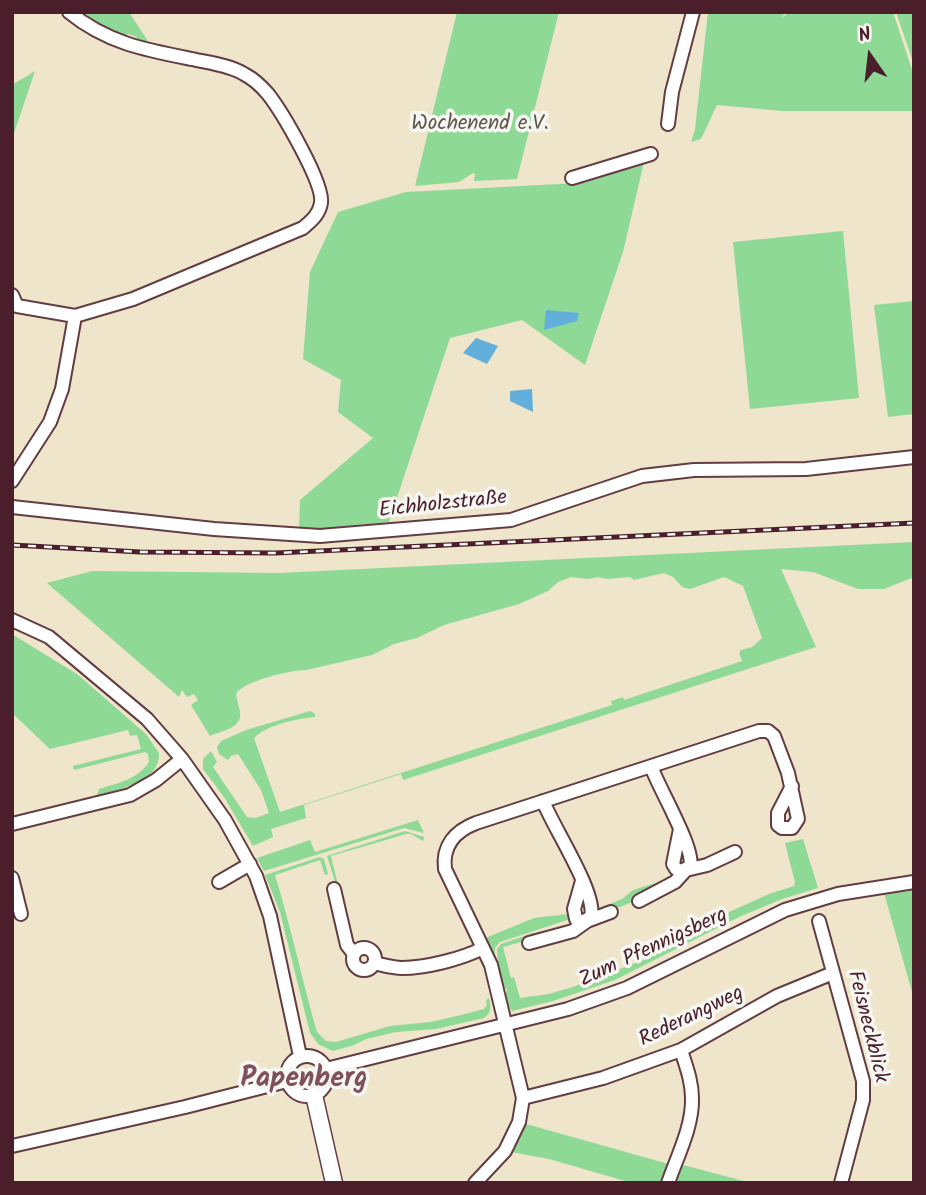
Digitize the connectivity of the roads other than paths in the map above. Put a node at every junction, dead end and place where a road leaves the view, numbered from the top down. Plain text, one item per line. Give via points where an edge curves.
1 (69, 12) edge
2 (693, 12) edge
3 (668, 124) dead end
4 (651, 153) dead end
5 (572, 178) dead end
6 (14, 302) edge
7 (75, 316) junction
8 (914, 457) edge
9 (12, 481) edge
10 (12, 507) edge
11 (12, 620) edge
12 (182, 759) junction
13 (651, 766) junction
14 (792, 786) junction
15 (543, 801) junction
16 (12, 824) edge
17 (735, 852) dead end
18 (250, 864) junction
19 (686, 870) junction
20 (12, 878) edge
21 (219, 881) dead end
22 (914, 882) edge
23 (334, 889) dead end
24 (639, 901) dead end
25 (611, 912) dead end
26 (21, 914) dead end
27 (587, 921) junction
28 (819, 921) dead end
29 (529, 943) dead end
30 (483, 948) junction
31 (833, 973) junction
32 (506, 1024) junction
33 (681, 1050) junction
34 (300, 1056) junction
35 (327, 1069) junction
36 (287, 1081) junction
37 (314, 1095) junction
38 (523, 1098) junction
39 (12, 1146) edge
40 (334, 1183) edge
41 (475, 1183) edge
42 (668, 1183) edge
43 (841, 1183) edge

1 - 7 street via 97,32 126,44 243,73 268,94 322,193 319,212 303,228 133,299
2 - 3 street
4 - 5 street
6 - 7 street
7 - 9 street via 62,389 50,422
8 - 10 street, Eichholzstraße via 806,469 694,470 642,476 511,520 320,536
11 - 12 street via 49,637 88,668 147,719
12 - 16 street via 130,795
12 - 18 street
13 - 14 street via 768,731
13 - 15 street
13 - 19 street via 692,861
14 - 14 street via 798,819 792,828 779,832 778,813
15 - 27 street via 593,908
15 - 30 street via 466,827 447,847 447,877
17 - 19 street
18 - 21 street
18 - 34 street via 270,916
19 - 24 street via 675,882
20 - 26 street
22 - 32 street, Zum Pfennigsberg via 838,894 785,910 627,988
23 - 30 street via 359,969 366,970 374,963 410,968
25 - 27 street
27 - 29 street via 573,931
28 - 31 street, Feisneckblick
30 - 32 street
31 - 33 street, Rederangweg via 777,996
31 - 43 street, Feisneckblick via 863,1081 863,1100
32 - 35 street, Zum Pfennigsberg
32 - 38 street
33 - 38 street, Rederangweg via 603,1078
33 - 42 street via 692,1100
34 - 35 street via 318,1059
34 - 36 street via 289,1066
35 - 37 street via 323,1089
36 - 37 street via 295,1092
36 - 39 street
37 - 40 street
38 - 41 street via 519,1122 505,1151

